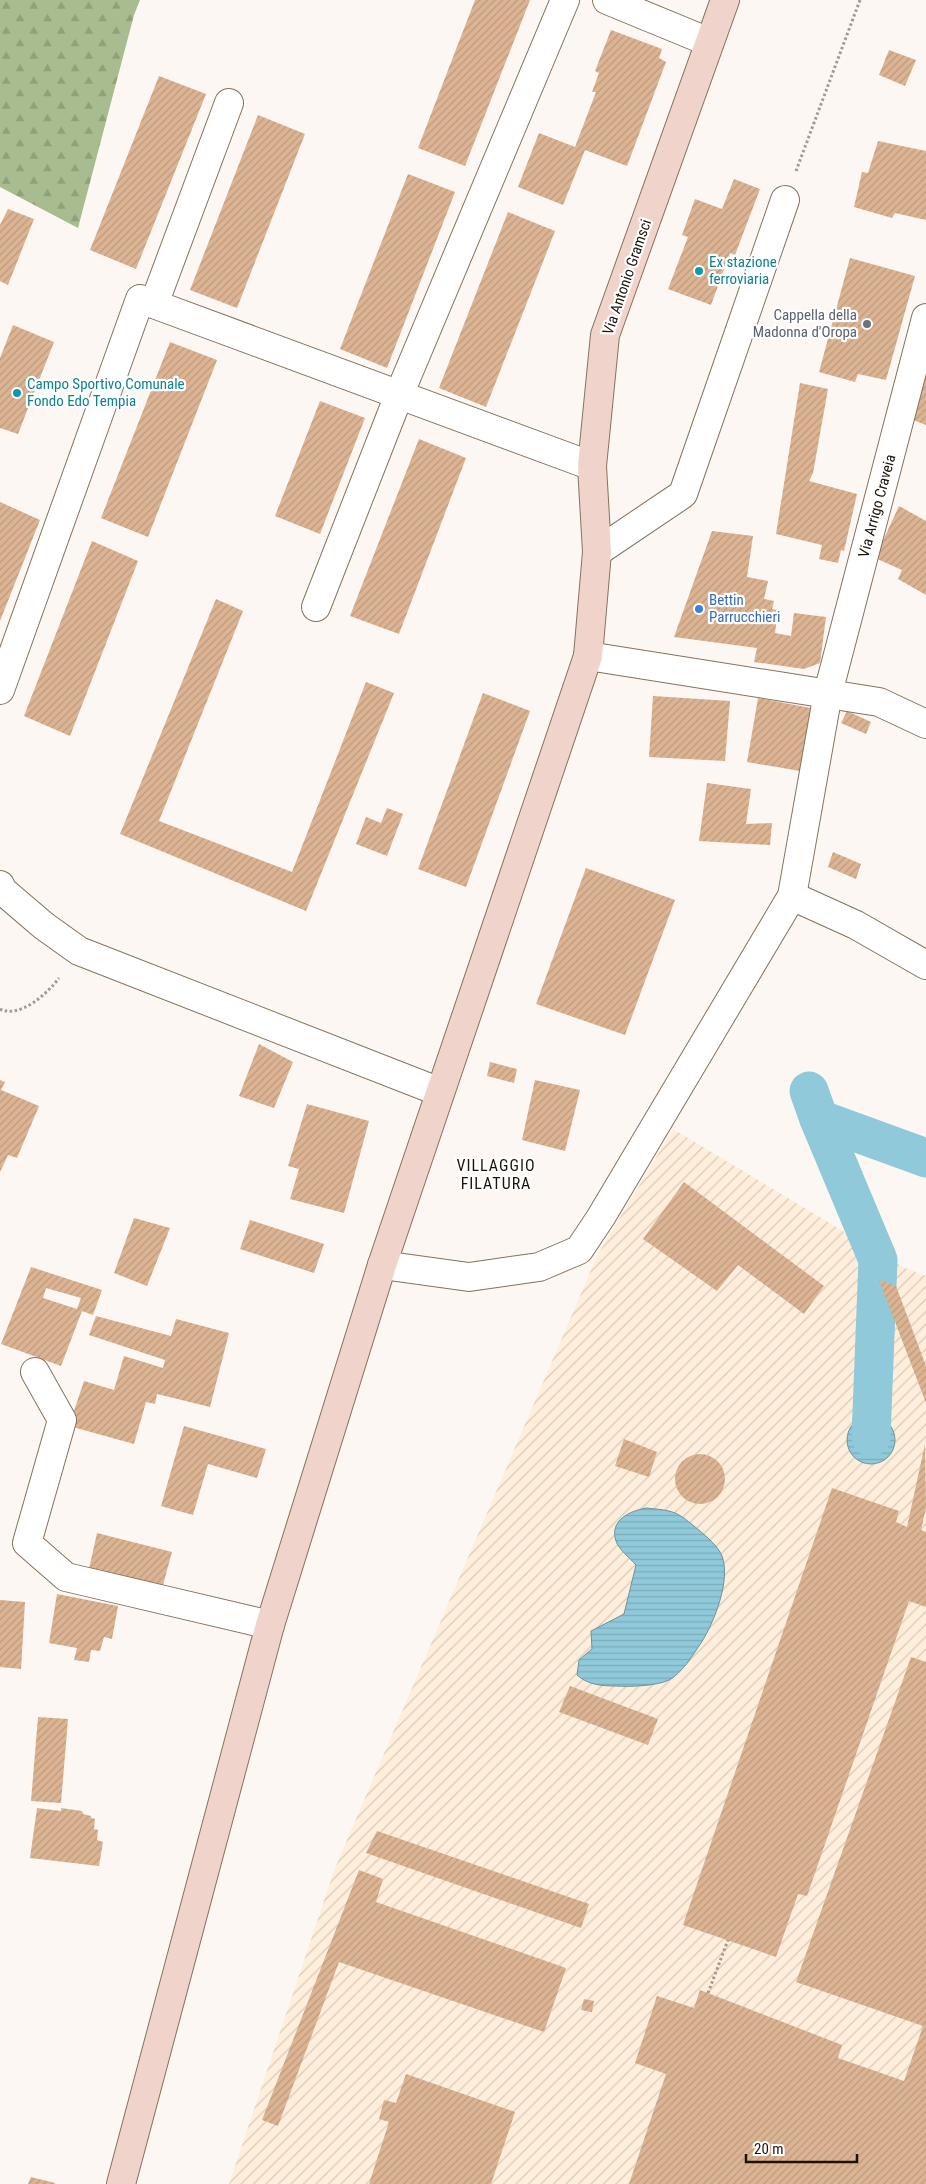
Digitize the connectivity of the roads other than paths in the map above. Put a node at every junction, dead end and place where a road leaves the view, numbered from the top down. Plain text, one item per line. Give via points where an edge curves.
1 (565, 0) edge
2 (607, 0) edge
3 (725, 0) edge
4 (709, 42) junction
5 (229, 103) dead end
6 (785, 200) road end
7 (154, 304) junction
8 (926, 318) edge
9 (400, 394) junction
10 (592, 466) junction
11 (597, 552) junction
12 (316, 608) dead end
13 (588, 656) junction
14 (0, 690) edge
15 (828, 693) junction
16 (926, 724) edge
17 (0, 885) edge
18 (792, 896) junction
19 (926, 965) edge
20 (440, 1092) junction
21 (382, 1265) junction
22 (35, 1372) dead end
23 (270, 1625) junction
24 (121, 2184) edge

1 - 9 street
2 - 4 street
3 - 4 street, Via Antonio Gramsci
4 - 10 street, Via Antonio Gramsci via 605,335
5 - 7 street
6 - 11 street via 683,494
7 - 9 street
7 - 14 street via 140,299
8 - 15 street, Via Arrigo Craveia
9 - 10 street
9 - 12 street
10 - 11 street, Via Antonio Gramsci
11 - 13 street, Via Antonio Gramsci
13 - 15 street
13 - 20 street, Via Antonio Gramsci
15 - 16 street via 879,702
15 - 18 street, Via Arrigo Craveia
17 - 20 street via 44,926 79,951
18 - 19 street via 856,925
18 - 21 street via 601,1217 578,1250 538,1267 469,1276
20 - 21 street, Via Antonio Gramsci
21 - 23 street, Via Antonio Gramsci
22 - 23 street via 62,1420 27,1543 66,1577
23 - 24 street, Via Antonio Gramsci

